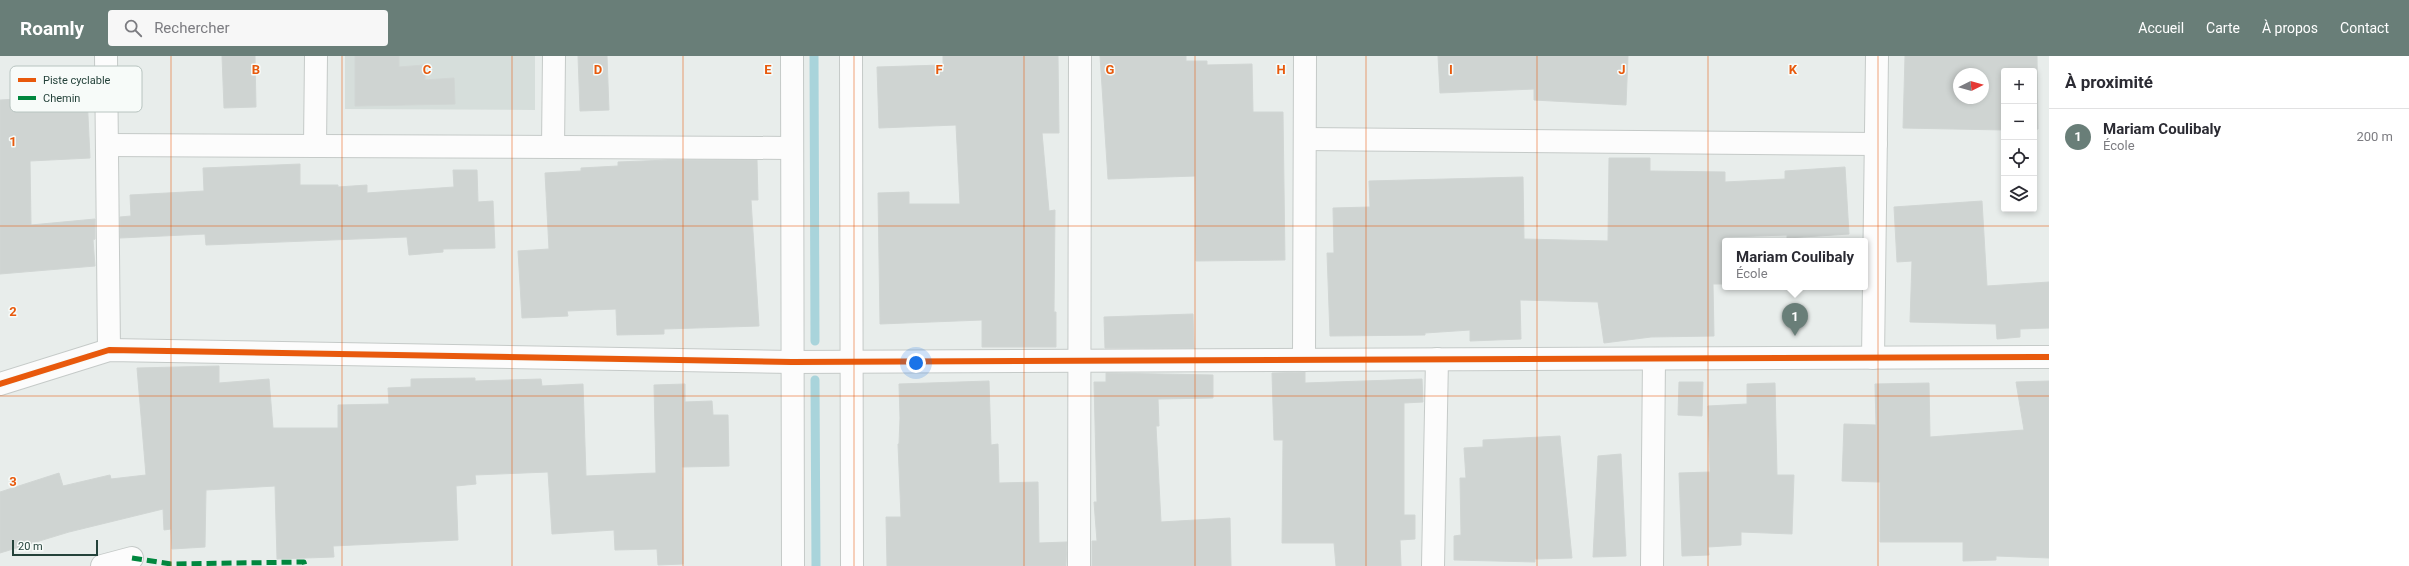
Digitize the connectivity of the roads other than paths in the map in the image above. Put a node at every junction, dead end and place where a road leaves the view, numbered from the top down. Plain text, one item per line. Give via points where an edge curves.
1 (106, 56) edge
2 (316, 56) edge
3 (554, 56) edge
4 (792, 56) edge
5 (851, 56) edge
6 (1080, 56) edge
7 (1305, 56) edge
8 (1877, 56) edge
9 (106, 66) edge
10 (107, 112) edge
11 (1305, 139) junction
12 (1876, 144) junction
13 (107, 145) junction
14 (315, 146) junction
15 (553, 147) junction
16 (792, 148) junction
17 (109, 350) junction
18 (2049, 357) edge
19 (1873, 358) junction
20 (1437, 359) junction
21 (1654, 359) junction
22 (1304, 360) junction
23 (1079, 361) junction
24 (792, 362) junction
25 (852, 362) junction
26 (0, 384) edge
27 (132, 558) dead end
28 (102, 566) edge
29 (793, 566) edge
30 (852, 566) edge
31 (1079, 566) edge
32 (1434, 566) edge
33 (1652, 566) edge

1 - 9 street
2 - 14 street
3 - 15 street
4 - 16 street
5 - 25 street
6 - 23 street
7 - 11 street
8 - 12 street
10 - 13 street
11 - 12 street
11 - 22 street
12 - 19 street
13 - 14 street
13 - 17 street
14 - 15 street
15 - 16 street
16 - 24 street
17 - 24 street
17 - 26 street
18 - 19 street
19 - 21 street
20 - 21 street
20 - 22 street
20 - 32 street
21 - 33 street
22 - 23 street
23 - 25 street
23 - 31 street
24 - 25 street
24 - 29 street
25 - 30 street
27 - 28 street

